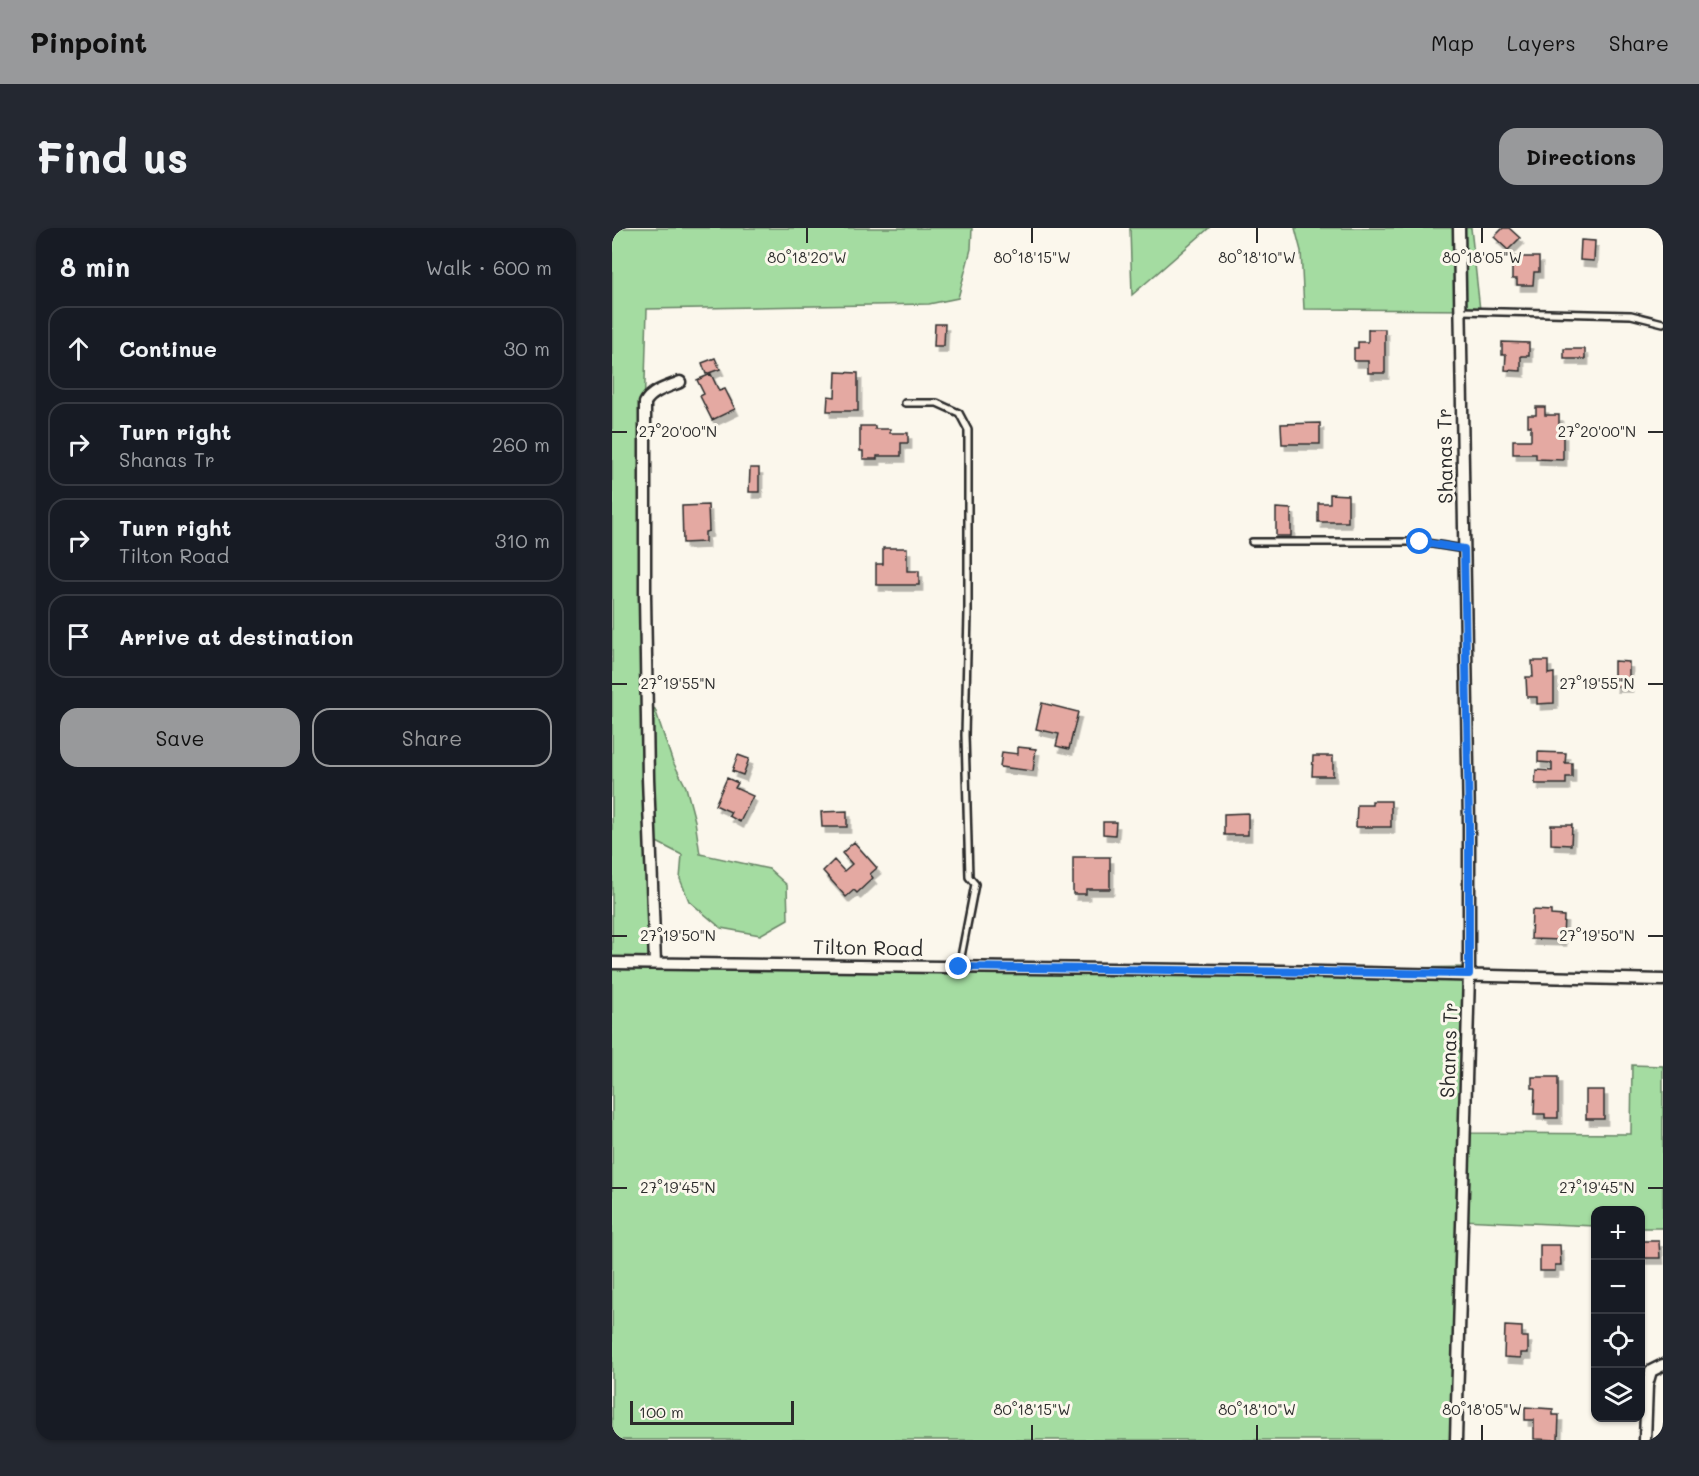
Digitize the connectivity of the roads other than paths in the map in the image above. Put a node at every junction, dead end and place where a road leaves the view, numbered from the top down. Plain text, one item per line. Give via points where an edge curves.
1 (1459, 228) edge
2 (1461, 311) junction
3 (1663, 323) edge
4 (680, 381) dead end
5 (904, 403) dead end
6 (1252, 542) dead end
7 (1464, 549) junction
8 (612, 963) edge
9 (655, 963) junction
10 (959, 967) junction
11 (1469, 974) junction
12 (1663, 980) edge
13 (1663, 1365) edge
14 (1456, 1440) edge
15 (1645, 1440) edge

1 - 2 street, Shanas Tr
2 - 3 lane via 1631,315
2 - 7 street, Shanas Tr
4 - 9 street via 656,393 645,404 648,778
5 - 10 lane via 937,403 959,412 968,430 965,735 969,877 975,884
6 - 7 lane via 1420,542
7 - 11 street, Shanas Tr
8 - 9 street, Tilton Road
9 - 10 street, Tilton Road
10 - 11 street, Tilton Road
11 - 12 street, Tilton Road
11 - 14 street, Shanas Tr
13 - 15 street via 1651,1371 1647,1385

